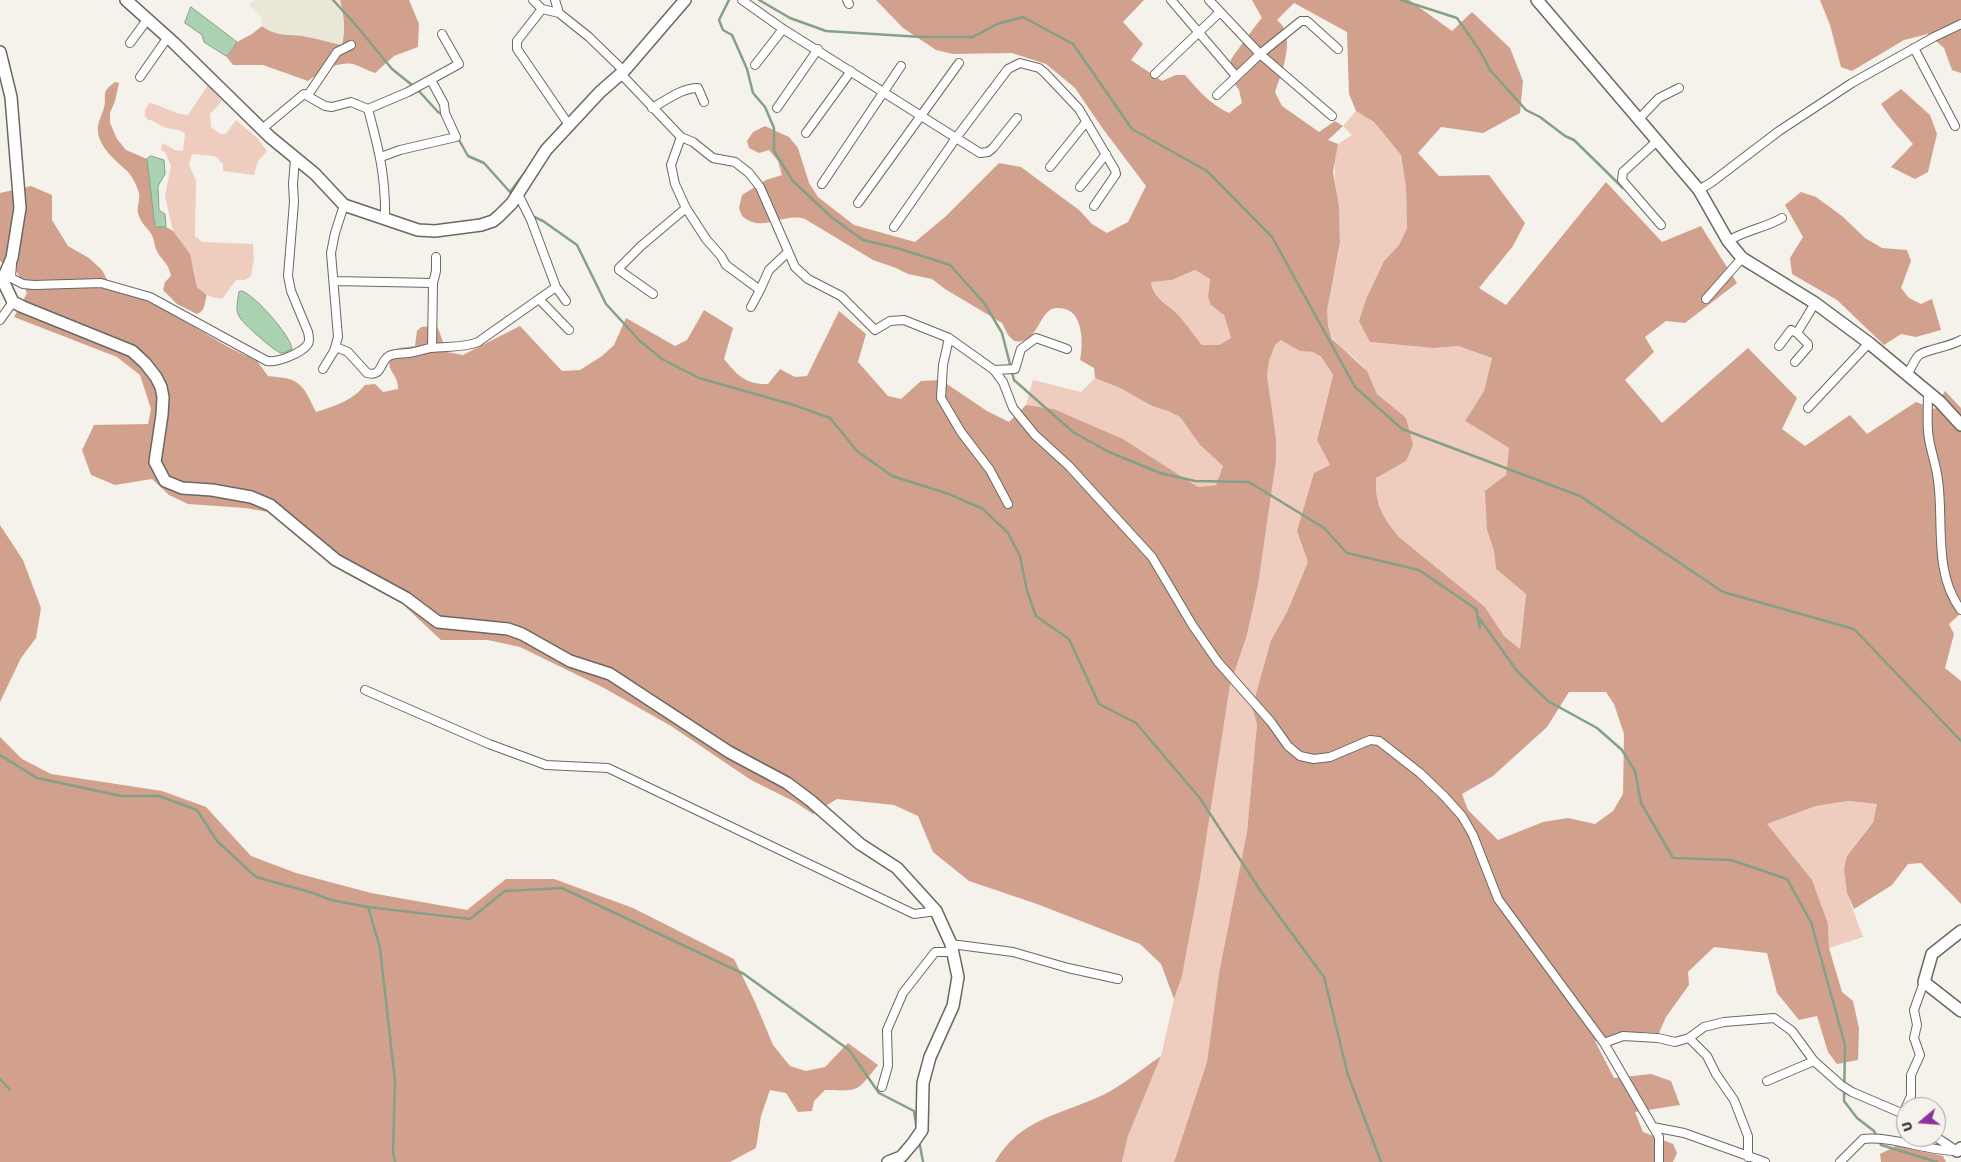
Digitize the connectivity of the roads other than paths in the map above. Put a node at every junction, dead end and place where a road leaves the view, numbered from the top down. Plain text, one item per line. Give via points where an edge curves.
1 (126, 0) edge
2 (533, 0) edge
3 (555, 0) edge
4 (685, 0) edge
5 (742, 0) edge
6 (1171, 0) edge
7 (1209, 0) edge
8 (1537, 0) edge
9 (542, 9) junction
10 (1220, 12) junction
11 (559, 13) junction
12 (147, 20) junction
13 (1961, 24) edge
14 (783, 29) junction
15 (1198, 33) junction
16 (442, 34) dead end
17 (168, 37) junction
18 (130, 43) dead end
19 (351, 45) dead end
20 (1914, 48) junction
21 (1338, 49) dead end
22 (818, 50) junction
23 (0, 52) edge
24 (1260, 54) junction
25 (959, 63) dead end
26 (755, 65) dead end
27 (901, 66) dead end
28 (621, 70) junction
29 (851, 71) junction
30 (1155, 74) dead end
31 (1236, 76) junction
32 (140, 77) dead end
33 (427, 82) junction
34 (1679, 88) dead end
35 (883, 92) junction
36 (308, 95) junction
37 (1217, 95) dead end
38 (704, 102) dead end
39 (652, 108) junction
40 (776, 108) dead end
41 (368, 109) junction
42 (1332, 116) dead end
43 (922, 117) junction
44 (1017, 118) dead end
45 (1638, 120) junction
46 (566, 122) junction
47 (1086, 122) junction
48 (1955, 126) dead end
49 (262, 129) junction
50 (806, 133) dead end
51 (681, 137) junction
52 (956, 138) junction
53 (1656, 142) junction
54 (1106, 154) junction
55 (381, 157) junction
56 (295, 159) junction
57 (1050, 167) dead end
58 (822, 184) dead end
59 (1080, 187) dead end
60 (1699, 190) junction
61 (515, 198) junction
62 (858, 203) dead end
63 (344, 205) junction
64 (1094, 206) dead end
65 (686, 208) junction
66 (1782, 218) dead end
67 (385, 220) junction
68 (1661, 225) dead end
69 (894, 227) dead end
70 (1728, 241) junction
71 (787, 253) junction
72 (436, 257) dead end
73 (12, 258) junction
74 (1742, 258) junction
75 (334, 281) junction
76 (433, 283) junction
77 (556, 287) junction
78 (760, 290) junction
79 (653, 294) dead end
80 (1706, 299) dead end
81 (540, 300) junction
82 (566, 301) dead end
83 (13, 302) junction
84 (1815, 303) junction
85 (751, 308) dead end
86 (0, 320) edge
87 (569, 330) dead end
88 (1796, 333) junction
89 (949, 338) junction
90 (1961, 340) edge
91 (1869, 343) junction
92 (1779, 346) dead end
93 (336, 347) junction
94 (432, 348) junction
95 (1067, 349) dead end
96 (1796, 362) dead end
97 (323, 369) dead end
98 (994, 370) junction
99 (1908, 374) junction
100 (1928, 392) junction
101 (1808, 408) dead end
102 (1961, 425) edge
103 (1008, 504) dead end
104 (1961, 610) edge
105 (365, 690) dead end
106 (936, 911) junction
107 (1961, 931) edge
108 (952, 948) junction
109 (1118, 979) dead end
110 (1924, 982) junction
111 (1961, 1011) edge
112 (1689, 1038) junction
113 (1604, 1043) junction
114 (1814, 1060) junction
115 (1768, 1081) dead end
116 (882, 1087) dead end
117 (1911, 1097) edge
118 (1896, 1107) edge
119 (1653, 1128) junction
120 (1946, 1143) edge
121 (1959, 1150) edge
122 (1748, 1157) junction
123 (888, 1162) edge
124 (1658, 1162) edge
125 (1765, 1162) edge
126 (1840, 1162) edge

1 - 12 street
2 - 9 street
3 - 11 street
4 - 28 street
5 - 14 street
6 - 15 street
7 - 10 street
8 - 45 street
9 - 11 street
9 - 46 street via 517,40 517,49
10 - 15 street
10 - 24 street
11 - 28 street via 589,37
12 - 17 street
12 - 18 street
13 - 20 street
14 - 22 street
14 - 26 street
15 - 30 street
15 - 31 street
16 - 33 street via 459,63
17 - 32 street
17 - 49 street
19 - 36 street via 337,52
20 - 48 street
20 - 60 street via 1852,83 1779,131
21 - 24 street via 1307,21 1301,21
22 - 29 street
22 - 40 street
23 - 73 street via 11,97 20,208
24 - 31 street
24 - 42 street
25 - 43 street
27 - 35 street
28 - 39 street
28 - 46 street
29 - 35 street
29 - 50 street
31 - 37 street
33 - 41 street
33 - 55 street via 444,104 454,138
34 - 45 street via 1659,98
35 - 43 street
35 - 58 street
36 - 41 street via 325,106 351,102
36 - 49 street via 300,96
38 - 39 street via 698,88 692,88
39 - 51 street
41 - 55 street
43 - 52 street
43 - 62 street
44 - 52 street via 988,152 980,153
45 - 53 street
46 - 61 street
47 - 52 street via 1045,73 1020,63 1008,69
47 - 54 street
47 - 57 street
49 - 56 street
51 - 65 street via 671,165
51 - 71 street via 693,142 712,158 735,162 749,173 760,187
52 - 69 street
53 - 60 street
53 - 68 street via 1621,175
54 - 59 street
54 - 64 street via 1116,174
55 - 67 street
56 - 63 street via 316,174
56 - 73 street via 288,276 309,339 302,350 279,361 267,361 150,297 101,283 23,284 12,278
60 - 70 street
61 - 67 street via 493,221 481,225 418,230
61 - 77 street via 527,210
63 - 67 street
63 - 75 street via 331,253
65 - 78 street via 726,265
65 - 79 street via 619,268
66 - 70 street
70 - 74 street
71 - 78 street via 769,270
71 - 89 street via 801,274 841,296 875,330 890,321 904,320
72 - 76 street
73 - 83 street via 4,283
74 - 80 street
74 - 84 street
75 - 76 street
75 - 93 street
76 - 94 street
77 - 81 street
77 - 82 street
78 - 85 street
81 - 87 street
81 - 94 street via 478,342
83 - 86 street
83 - 106 street via 132,351 145,363 156,377 163,397 155,462 165,481 182,488 251,497 270,506 336,560 406,598 438,622 508,629 570,660 610,674 729,752 787,783 860,844 897,868
84 - 88 street
84 - 91 street
88 - 92 street via 1791,330
88 - 96 street via 1808,344
89 - 98 street
89 - 103 street via 941,398 990,470
90 - 99 street via 1924,352
91 - 99 street
91 - 101 street
93 - 94 street via 348,352 370,374 379,371 389,356
93 - 97 street
95 - 98 street via 1036,338 1021,349 1011,370
98 - 113 street via 1013,408 1035,435 1069,466 1152,557 1218,662 1288,746 1300,756 1314,760 1330,757 1370,740 1379,741 1444,796 1473,834 1498,899
99 - 100 street
100 - 102 street
100 - 104 street via 1928,432 1938,480 1945,576
105 - 106 street via 488,744 546,765 608,768 914,914
106 - 108 street
107 - 110 street via 1932,954
108 - 109 street via 1013,952
108 - 116 street via 935,952 903,993 887,1030 888,1066
108 - 123 street via 958,977 953,1006 930,1057 923,1082 922,1130 901,1157
110 - 111 street
110 - 117 street via 1914,1010 1917,1025 1914,1038 1920,1055 1911,1075
112 - 113 street via 1675,1042 1623,1036
112 - 114 street via 1704,1027 1724,1022 1774,1018 1792,1031
112 - 122 street via 1707,1056 1734,1100 1748,1136
113 - 119 street
114 - 115 street
114 - 118 street via 1852,1092
119 - 122 street via 1684,1133
119 - 124 street via 1659,1137
120 - 121 street
121 - 126 street via 1942,1151 1878,1138 1863,1139
122 - 125 street

